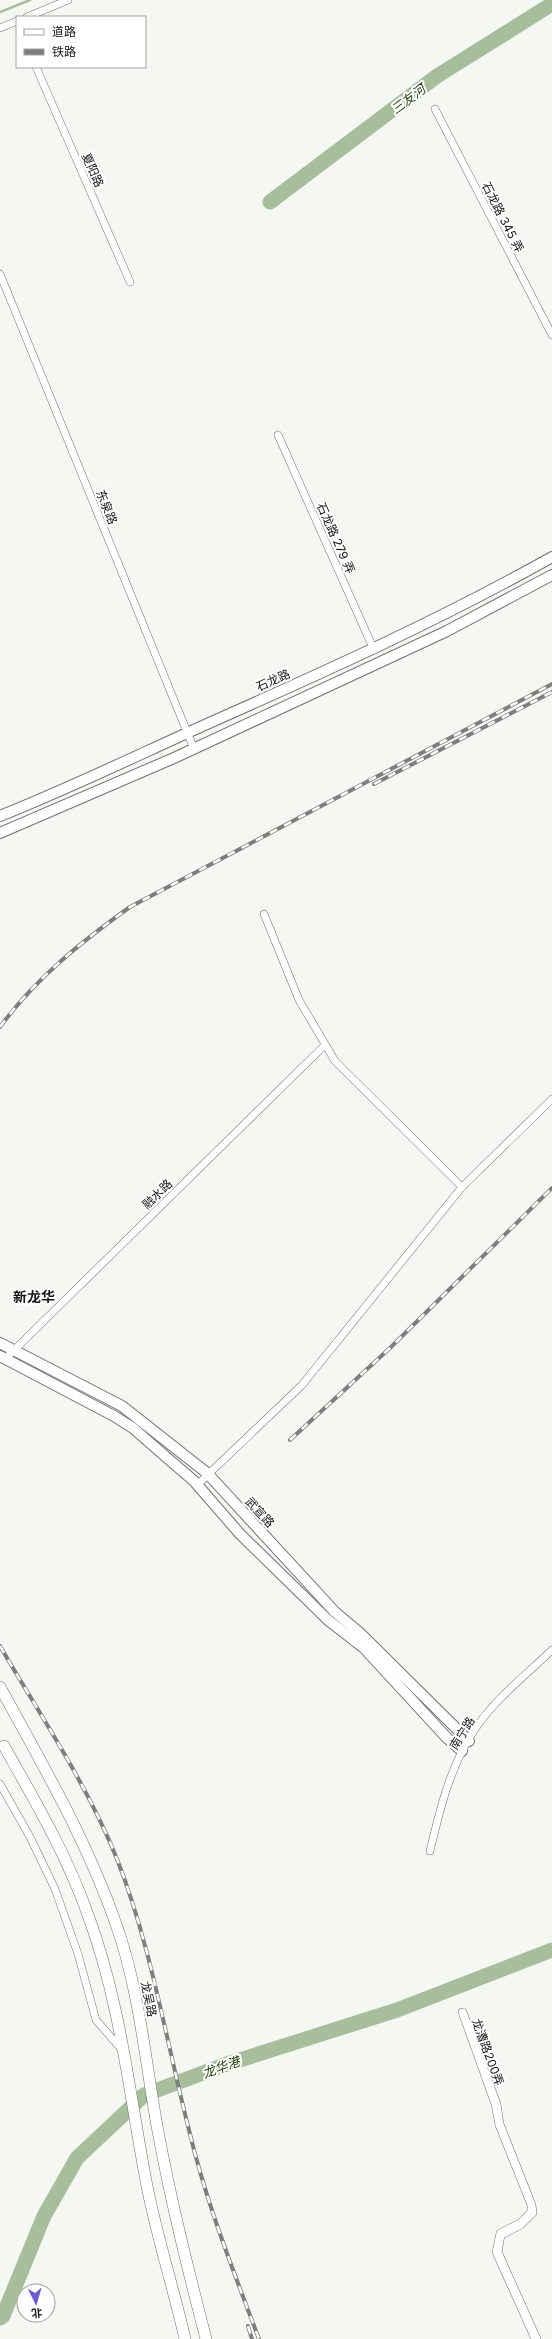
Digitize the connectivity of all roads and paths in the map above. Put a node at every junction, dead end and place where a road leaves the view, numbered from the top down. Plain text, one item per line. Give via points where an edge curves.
1 (68, 0) edge
2 (29, 16) edge
3 (16, 22) edge
4 (0, 28) edge
5 (36, 68) edge
6 (435, 109) dead end
7 (0, 274) edge
8 (130, 282) dead end
9 (552, 335) edge
10 (278, 435) dead end
11 (552, 557) edge
12 (552, 575) edge
13 (374, 650) junction
14 (188, 733) junction
15 (194, 749) junction
16 (0, 816) edge
17 (0, 833) edge
18 (264, 914) dead end
19 (325, 1044) junction
20 (552, 1099) edge
21 (462, 1187) junction
22 (0, 1343) edge
23 (13, 1350) junction
24 (3, 1358) edge
25 (207, 1473) junction
26 (197, 1485) junction
27 (552, 1650) edge
28 (0, 1687) edge
29 (469, 1741) junction
30 (4, 1746) dead end
31 (462, 1751) junction
32 (0, 1784) edge
33 (430, 1851) dead end
34 (125, 2054) junction
35 (185, 2339) edge
36 (206, 2339) edge
37 (536, 2339) edge

1 - 2 street
3 - 4 street
5 - 8 street, 夏阳路
6 - 9 street, 石龙路 345 弄
7 - 14 street, 东泉路
10 - 13 street, 石龙路 279 弄
11 - 13 street, 石龙路 via 441,618
12 - 15 street via 448,631
13 - 14 street, 石龙路
14 - 15 street, 东泉路
14 - 16 street, 石龙路
15 - 17 street
18 - 19 street via 299,1000
19 - 21 street via 335,1061
19 - 23 street, 融水路
20 - 21 street
21 - 25 street via 302,1385
22 - 23 street, 武宣路
23 - 24 street, 融水路
23 - 25 street, 武宣路 via 122,1406
24 - 26 street via 133,1428
25 - 26 street
25 - 29 street, 武宣路 via 335,1612 360,1633
26 - 31 street via 240,1534 328,1620 364,1648
27 - 29 street, 南宁路 via 488,1712
28 - 36 main road, 龙吴路 via 83,1841 122,1941 140,2019 168,2179
29 - 31 street, 南宁路
30 - 34 main road via 62,1851 78,1889 101,1956
31 - 33 street, 南宁路 via 446,1790
32 - 34 street via 30,1836 55,1889 78,1954 96,2020
34 - 35 main road via 155,2226
37 - 37 street, 龙漕路200弄 via 498,2252 501,2235 525,2221 533,2213 532,2205 500,2124 497,2104 462,2012 495,2104 499,2125 531,2205 531,2212 520,2223 500,2233 496,2252

